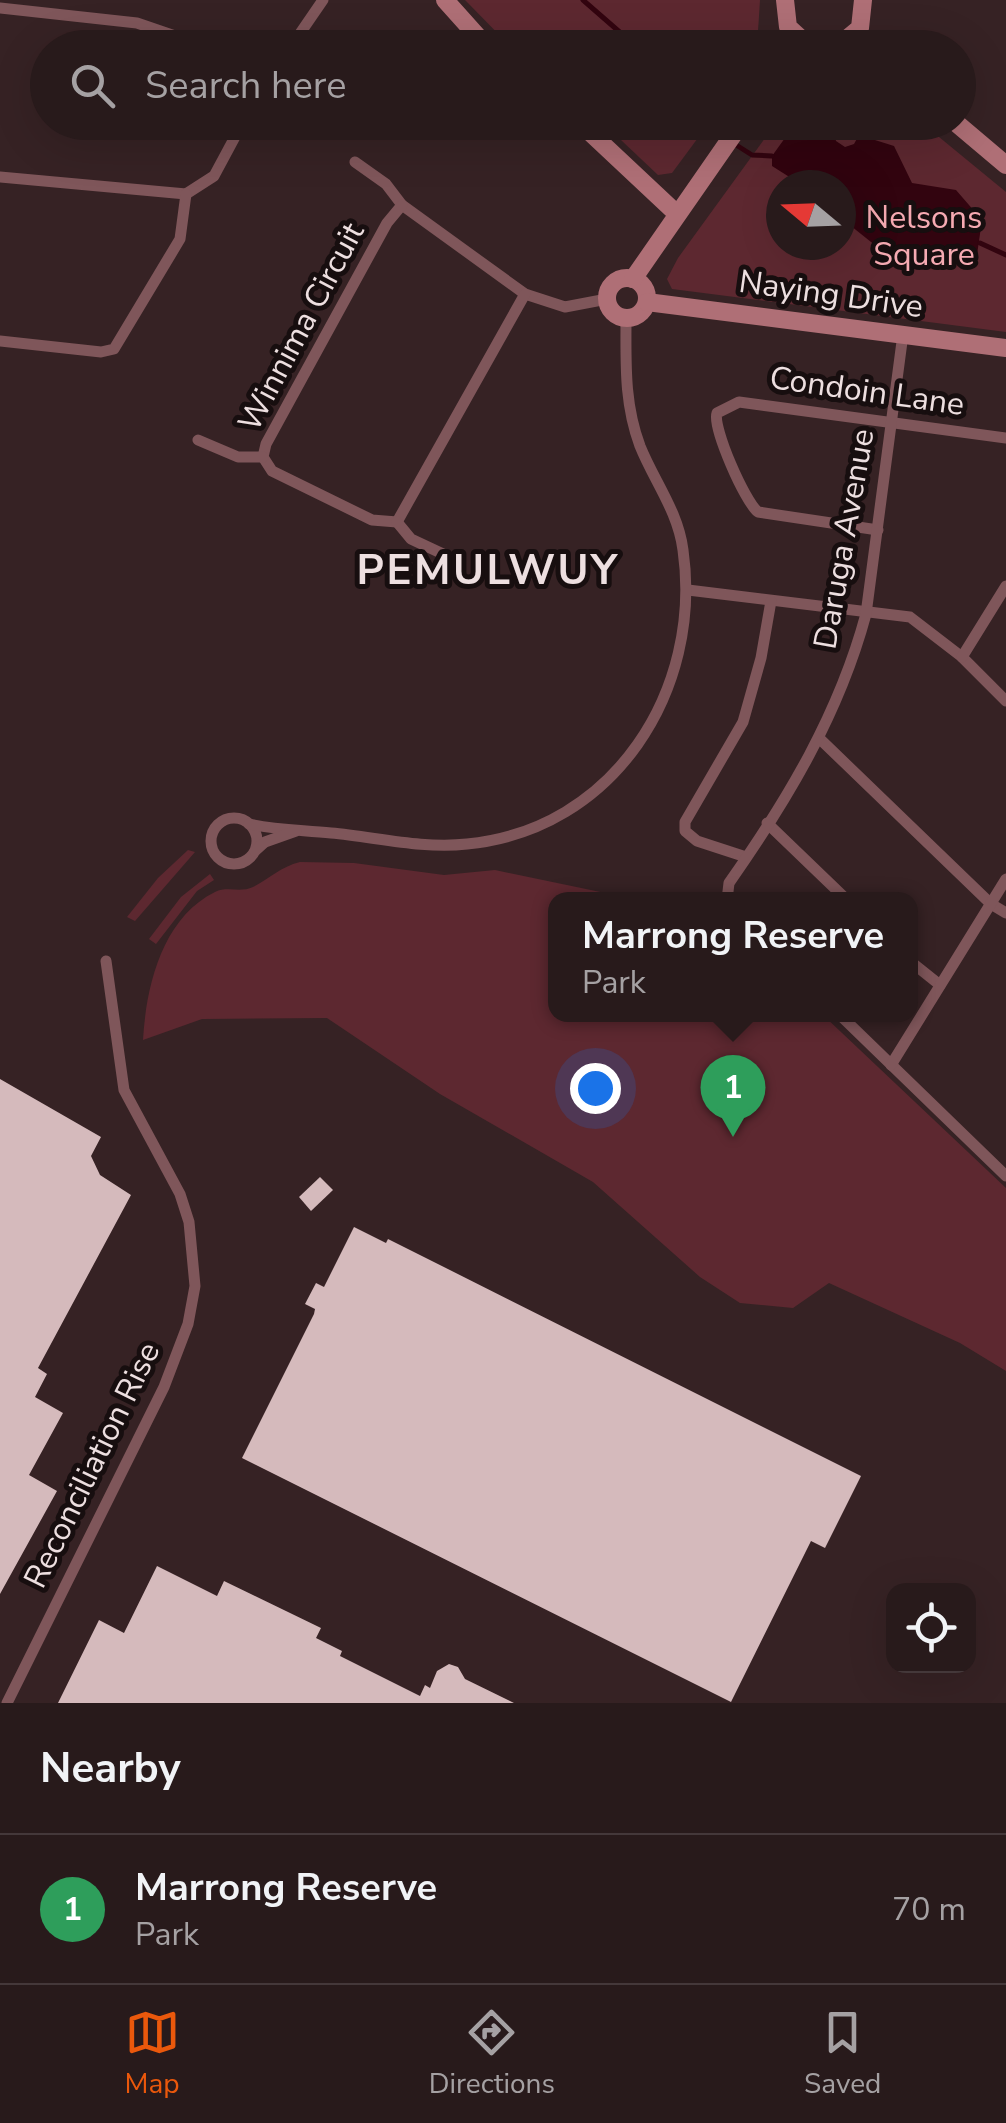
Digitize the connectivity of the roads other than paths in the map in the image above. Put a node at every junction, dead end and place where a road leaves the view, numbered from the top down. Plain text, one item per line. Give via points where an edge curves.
1 (323, 0) edge
2 (444, 0) edge
3 (785, 0) edge
4 (863, 0) edge
5 (0, 8) edge
6 (157, 30) edge
7 (302, 30) edge
8 (472, 30) edge
9 (790, 30) edge
10 (862, 30) edge
11 (233, 140) edge
12 (598, 140) edge
13 (729, 140) edge
14 (976, 140) edge
15 (355, 162) dead end
16 (1006, 166) edge
17 (0, 178) edge
18 (186, 194) junction
19 (402, 205) junction
20 (676, 214) junction
21 (633, 278) junction
22 (525, 294) junction
23 (607, 299) junction
24 (648, 302) junction
25 (626, 319) junction
26 (903, 334) junction
27 (0, 341) edge
28 (1006, 348) edge
29 (892, 422) junction
30 (1006, 438) edge
31 (198, 440) dead end
32 (263, 457) junction
33 (397, 522) junction
34 (878, 530) junction
35 (442, 554) dead end
36 (1006, 586) edge
37 (688, 590) junction
38 (771, 601) junction
39 (866, 614) junction
40 (962, 657) junction
41 (1006, 701) edge
42 (821, 740) junction
43 (768, 823) junction
44 (249, 824) junction
45 (296, 832) junction
46 (254, 852) junction
47 (746, 857) junction
48 (1006, 880) edge
49 (728, 892) edge
50 (840, 892) edge
51 (991, 904) junction
52 (1006, 912) edge
53 (106, 961) dead end
54 (918, 967) edge
55 (940, 985) junction
56 (918, 1020) edge
57 (847, 1022) edge
58 (917, 1022) edge
59 (890, 1065) junction
60 (1006, 1175) edge
61 (7, 1703) edge

1 - 7 street
2 - 8 street
3 - 9 street
4 - 10 street
5 - 6 street
11 - 18 street via 214,176
12 - 20 street
13 - 20 street
14 - 16 street
15 - 19 street
17 - 18 street
18 - 27 street via 180,239 114,348
19 - 22 street, Winnima Circuit
19 - 32 street, Winnima Circuit
20 - 21 street
21 - 23 street via 618,280
21 - 24 street
22 - 23 street, Winnima Circuit via 565,307
22 - 33 street
23 - 25 street
24 - 25 street
24 - 26 street, Naying Drive
25 - 37 street via 628,404 641,449 670,504
26 - 28 street, Naying Drive
26 - 29 street, Daruga Avenue
29 - 30 street, Condoin Lane
29 - 34 street, Daruga Avenue
29 - 34 street, Condoin Lane via 739,402 723,407 714,422 758,512
31 - 32 street via 238,458
32 - 33 street, Winnima Circuit via 272,471 372,520
33 - 35 street via 411,539
34 - 39 street, Daruga Avenue
36 - 40 street
37 - 38 street
37 - 45 street via 680,660 667,697 628,760 576,806 530,828 466,844
38 - 39 street
38 - 47 street via 742,722 685,831
39 - 40 street via 919,621
39 - 42 street, Daruga Avenue
40 - 41 street
42 - 43 street, Daruga Avenue
42 - 51 street
43 - 47 street, Daruga Avenue
43 - 50 street
44 - 45 street
44 - 46 street
44 - 46 street via 236,818 222,822 212,848 236,864
45 - 46 street
47 - 49 street, Daruga Avenue
48 - 51 street
51 - 52 street
51 - 55 street
53 - 61 street, Reconciliation Rise via 124,1090 180,1194 190,1222 195,1286 164,1387
54 - 55 street
55 - 56 street
57 - 59 street
58 - 59 street
59 - 60 street

